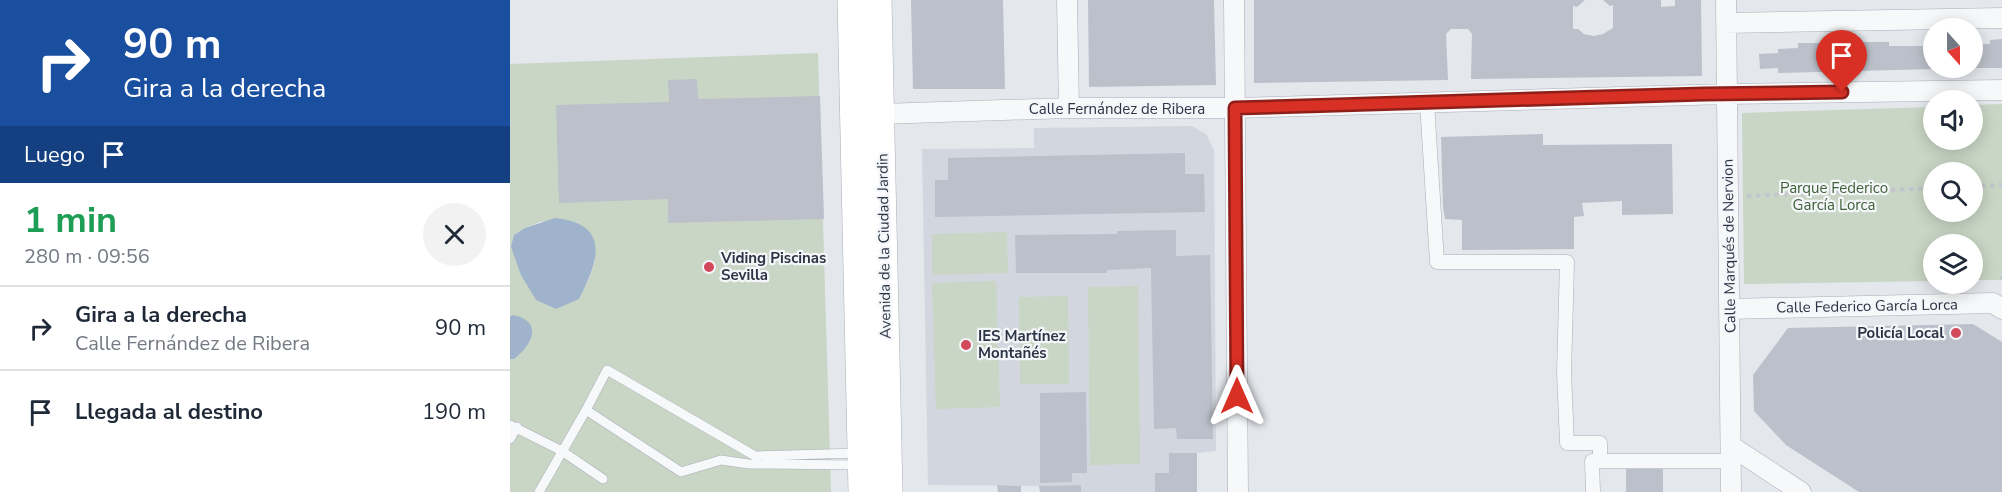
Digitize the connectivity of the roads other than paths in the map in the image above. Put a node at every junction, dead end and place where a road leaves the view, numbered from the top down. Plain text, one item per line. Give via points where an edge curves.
1 (851, 0) edge
2 (878, 0) edge
3 (1067, 0) edge
4 (1234, 0) edge
5 (1726, 0) edge
6 (2002, 18) edge
7 (1726, 23) junction
8 (2002, 90) edge
9 (1727, 94) junction
10 (1427, 102) junction
11 (1069, 108) junction
12 (1235, 108) junction
13 (880, 114) junction
14 (1729, 309) junction
15 (2002, 309) edge
16 (586, 410) junction
17 (513, 426) edge
18 (510, 440) edge
19 (562, 452) junction
20 (1731, 453) junction
21 (862, 459) junction
22 (1600, 461) junction
23 (603, 479) dead end
24 (539, 492) edge
25 (862, 492) edge
26 (889, 492) edge
27 (1238, 492) edge
28 (1593, 492) edge
29 (1731, 492) edge
30 (1801, 492) edge

1 - 21 main road, Avenida de la Ciudad Jardin
2 - 13 main road, Avenida de la Ciudad Jardin
3 - 11 street
4 - 12 street
5 - 7 street, Calle Marqués de Nervion
6 - 7 street
7 - 9 street, Calle Marqués de Nervion
8 - 9 street, Calle Fernández de Ribera
9 - 10 street, Calle Fernández de Ribera
9 - 14 street, Calle Marqués de Nervion
10 - 12 street, Calle Fernández de Ribera
10 - 22 street via 1437,262 1567,262 1567,443 1600,443
11 - 12 street, Calle Fernández de Ribera
11 - 13 street, Calle Fernández de Ribera
12 - 27 street
13 - 26 main road, Avenida de la Ciudad Jardin
14 - 15 street, Calle Federico García Lorca via 1993,303
14 - 20 street, Calle Marqués de Nervion
16 - 19 lane
16 - 21 lane via 681,472 721,460 749,464
16 - 21 lane via 607,370 755,456
17 - 18 lane
17 - 19 lane
19 - 23 lane
19 - 24 lane
20 - 22 street
20 - 29 street, Calle Marqués de Nervion
20 - 30 street
21 - 25 main road, Avenida de la Ciudad Jardin
22 - 28 street via 1592,461

